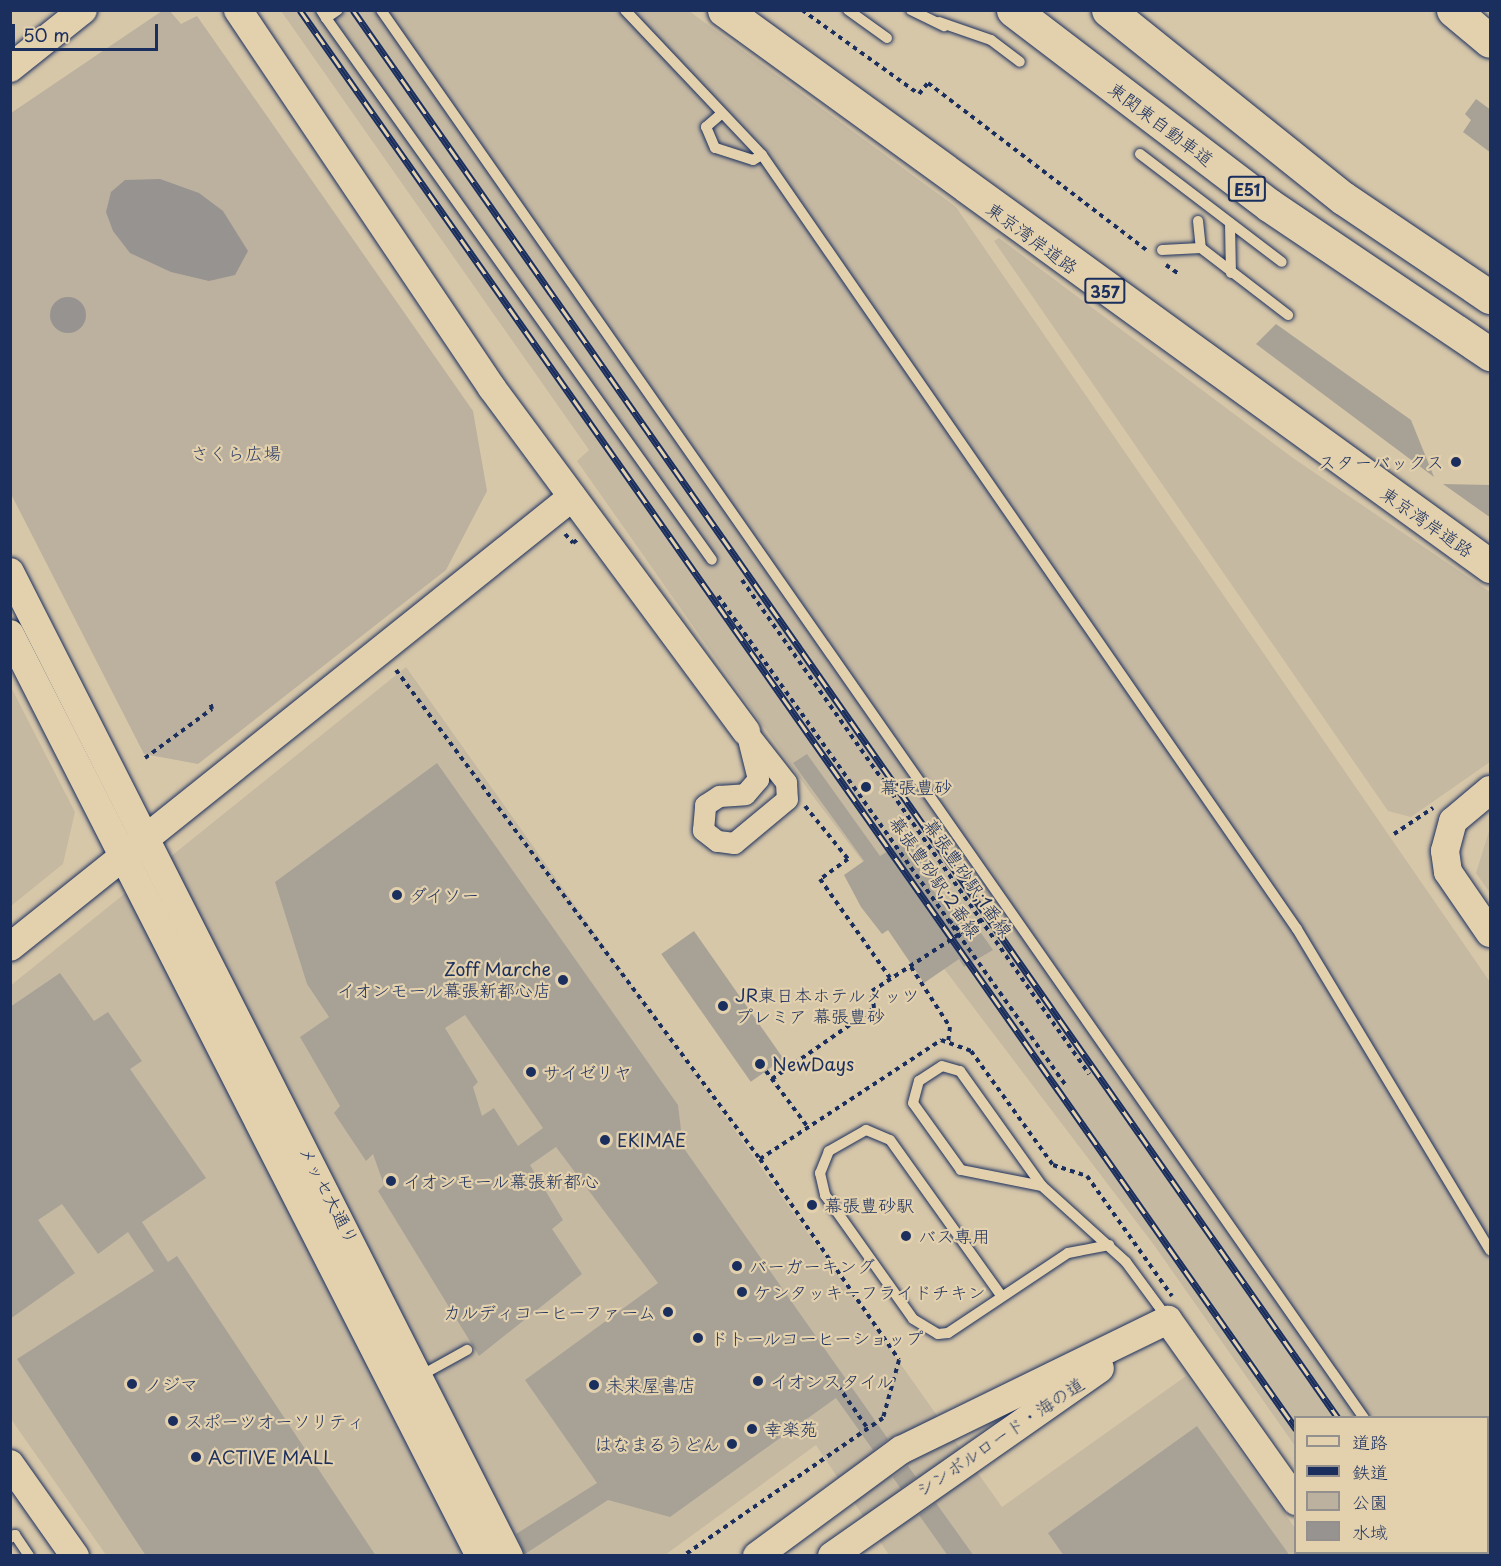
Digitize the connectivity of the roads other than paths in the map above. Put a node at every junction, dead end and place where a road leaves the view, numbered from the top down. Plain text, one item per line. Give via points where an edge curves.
1 (83, 10) edge
2 (238, 10) edge
3 (338, 10) edge
4 (381, 10) edge
5 (625, 10) edge
6 (724, 10) edge
7 (848, 10) edge
8 (912, 10) edge
9 (1013, 10) edge
10 (1108, 10) edge
11 (1453, 10) edge
12 (324, 14) edge
13 (939, 22) junction
14 (952, 32) dead end
15 (887, 38) dead end
16 (1491, 41) edge
17 (1020, 62) dead end
18 (10, 68) edge
19 (722, 113) junction
20 (1140, 154) dead end
21 (762, 155) junction
22 (1198, 221) dead end
23 (1230, 223) junction
24 (1201, 249) junction
25 (1158, 255) road end
26 (1282, 262) dead end
27 (1231, 273) junction
28 (1491, 297) edge
29 (1288, 315) dead end
30 (1491, 354) edge
31 (572, 496) junction
32 (712, 560) dead end
33 (1490, 566) edge
34 (10, 572) edge
35 (10, 634) edge
36 (746, 731) junction
37 (1491, 790) edge
38 (145, 836) junction
39 (122, 855) junction
40 (1491, 933) edge
41 (10, 947) edge
42 (1042, 1186) junction
43 (1109, 1245) junction
44 (1491, 1250) edge
45 (1000, 1294) junction
46 (1168, 1320) junction
47 (467, 1350) dead end
48 (419, 1376) junction
49 (1363, 1416) edge
50 (10, 1464) edge
51 (1294, 1498) edge
52 (12, 1534) edge
53 (29, 1556) edge
54 (75, 1556) edge
55 (480, 1556) edge
56 (509, 1556) edge
57 (757, 1556) edge
58 (832, 1556) edge

1 - 18 street
2 - 31 street via 421,286
3 - 12 lane
4 - 49 lane
5 - 19 lane
6 - 33 highway, 東京湾岸道路 / 357
7 - 15 lane
8 - 13 lane
9 - 30 highway, 東関東自動車道 / E51 via 1269,205
10 - 28 highway via 1343,198
11 - 16 highway
12 - 32 lane
13 - 14 lane
13 - 17 lane via 991,40
19 - 21 lane
19 - 21 lane via 706,126 715,148 743,158
20 - 23 lane
21 - 44 lane via 1298,929
22 - 24 lane
23 - 26 lane
23 - 27 lane
24 - 25 lane
24 - 27 lane
27 - 29 lane
31 - 36 street
31 - 38 street
34 - 38 street, メッセ大通り
35 - 39 street, メッセ大通り
36 - 36 street via 786,782 788,799 734,843 717,841 703,830 705,806 719,796 745,794 758,779
37 - 40 street via 1453,821 1445,851 1448,872
38 - 39 street
38 - 48 street, メッセ大通り
39 - 41 street
39 - 55 street, メッセ大通り via 149,898
42 - 42 lane via 962,1170 913,1103 919,1081 942,1066 960,1071
42 - 43 lane
43 - 45 lane via 1068,1253
43 - 46 lane
45 - 45 lane via 948,1333 926,1330 825,1195 820,1173 829,1151 866,1130 890,1140
46 - 51 street
46 - 57 street via 901,1450
46 - 58 street, シンボルロード・海の道
47 - 48 lane
48 - 56 street, メッセ大通り
50 - 54 street
52 - 53 lane

